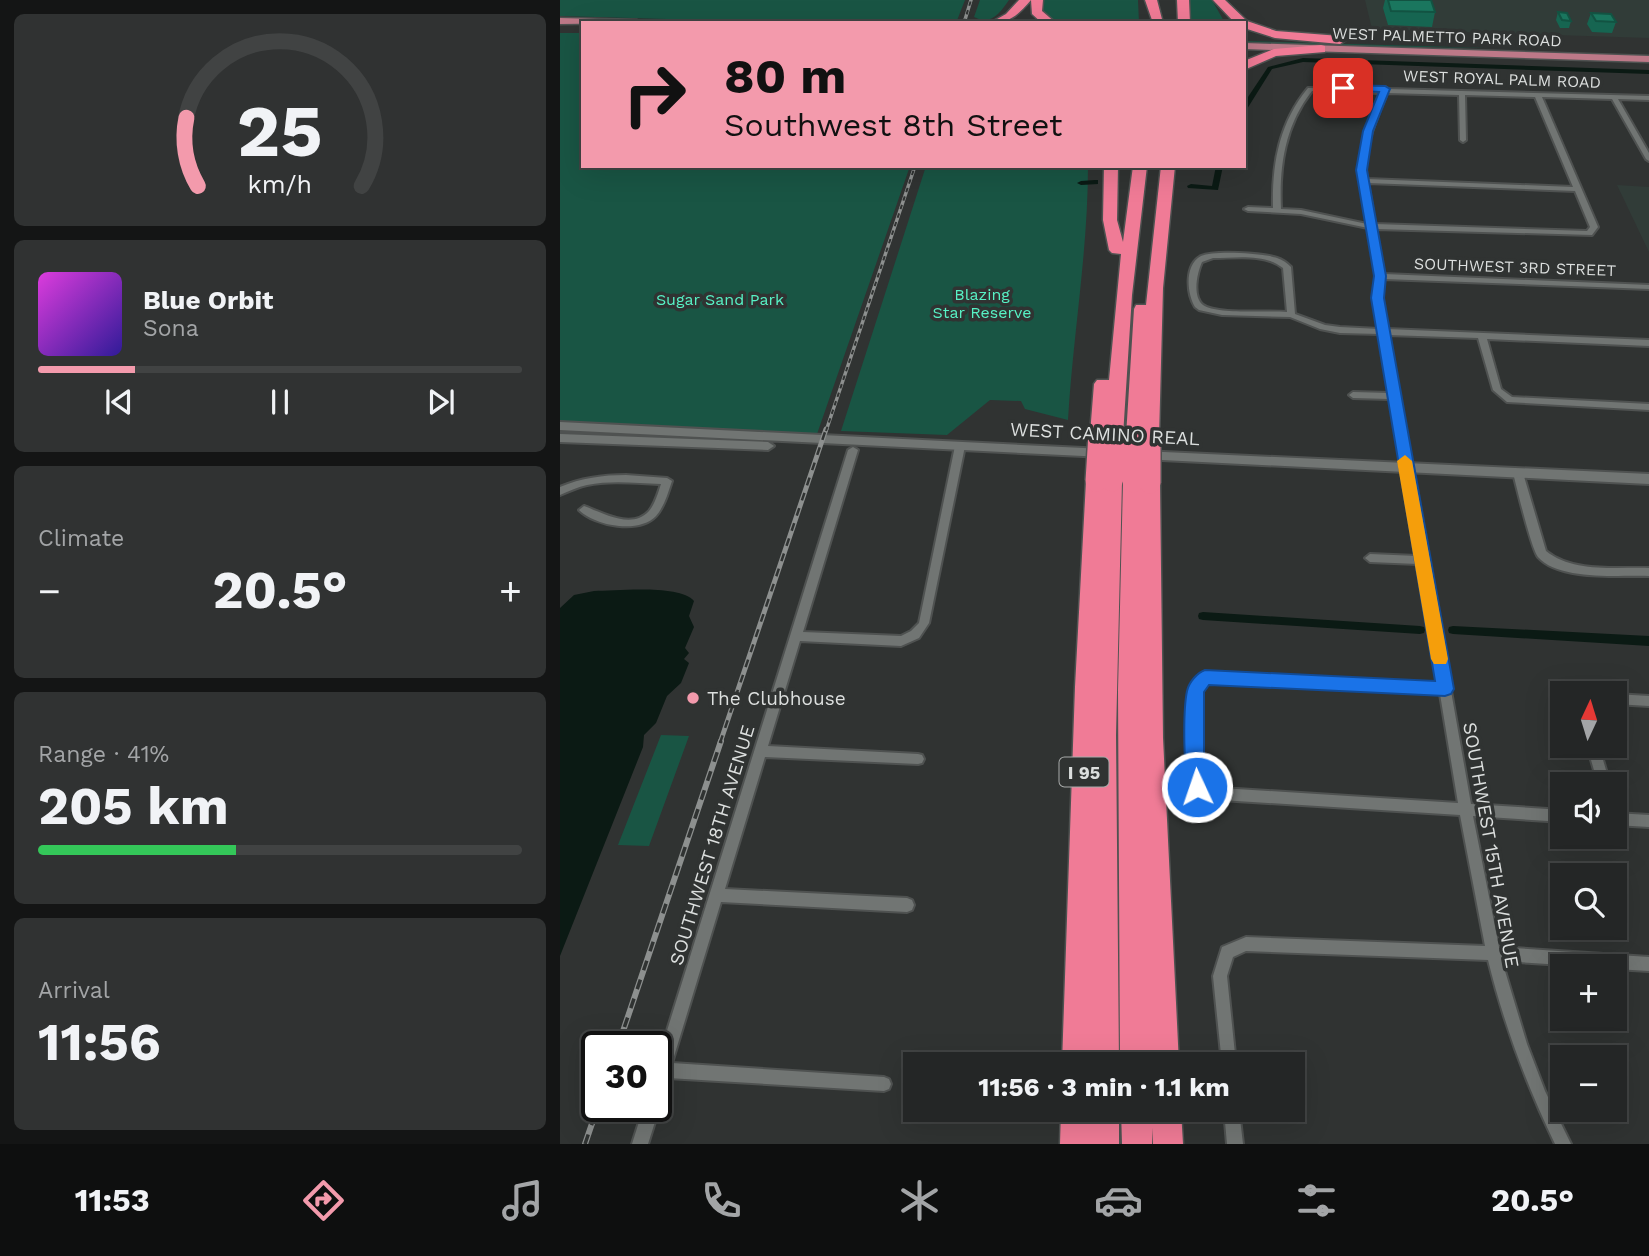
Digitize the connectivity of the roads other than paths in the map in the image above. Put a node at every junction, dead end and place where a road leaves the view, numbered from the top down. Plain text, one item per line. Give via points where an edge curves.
1 (1025, 0) edge
2 (1037, 0) edge
3 (1142, 0) edge
4 (1150, 0) edge
5 (1158, 0) edge
6 (1218, 0) edge
7 (1179, 1) edge
8 (560, 21) edge
9 (1000, 21) edge
10 (1018, 21) edge
11 (1047, 21) edge
12 (1147, 21) edge
13 (1148, 21) edge
14 (1158, 21) edge
15 (1158, 21) edge
16 (1175, 21) edge
17 (1184, 21) edge
18 (1229, 21) edge
19 (1241, 21) edge
20 (581, 22) edge
21 (1246, 24) edge
22 (560, 27) edge
23 (581, 28) edge
24 (1246, 38) edge
25 (1340, 40) junction
26 (1246, 46) edge
27 (1321, 49) junction
28 (1507, 50) junction
29 (1649, 50) edge
30 (1649, 59) edge
31 (1246, 65) edge
32 (1385, 89) junction
33 (1462, 92) junction
34 (1537, 94) junction
35 (1614, 97) junction
36 (1649, 98) edge
37 (1463, 140) dead end
38 (1649, 159) edge
39 (1111, 168) edge
40 (1127, 168) edge
41 (1140, 168) edge
42 (1155, 168) edge
43 (1168, 168) edge
44 (1181, 168) edge
45 (1363, 181) junction
46 (1578, 189) junction
47 (1248, 209) dead end
48 (1277, 211) junction
49 (1371, 226) junction
50 (1117, 250) junction
51 (1380, 276) junction
52 (1649, 287) edge
53 (1292, 315) junction
54 (1383, 332) junction
55 (1482, 336) junction
56 (1154, 339) junction
57 (1649, 343) edge
58 (1353, 395) dead end
59 (1394, 396) junction
60 (1649, 407) edge
61 (560, 426) edge
62 (1106, 435) junction
63 (1142, 437) junction
64 (560, 438) edge
65 (852, 450) junction
66 (959, 451) junction
67 (1407, 472) junction
68 (1520, 478) junction
69 (1649, 480) edge
70 (1123, 482) junction
71 (1649, 489) edge
72 (560, 491) edge
73 (584, 510) dead end
74 (1370, 558) dead end
75 (1423, 560) junction
76 (1649, 572) edge
77 (796, 636) junction
78 (1445, 689) junction
79 (1628, 700) edge
80 (1649, 701) edge
81 (761, 751) junction
82 (918, 759) dead end
83 (1466, 809) junction
84 (1550, 815) edge
85 (1627, 820) edge
86 (1649, 821) edge
87 (716, 895) junction
88 (907, 905) dead end
89 (1491, 953) junction
90 (1649, 964) edge
91 (672, 1040) edge
92 (1077, 1052) edge
93 (1104, 1052) edge
94 (1135, 1052) edge
95 (1164, 1052) edge
96 (1227, 1052) edge
97 (672, 1071) edge
98 (884, 1084) dead end
99 (647, 1122) edge
100 (1075, 1122) edge
101 (1104, 1122) edge
102 (1136, 1122) edge
103 (1167, 1122) edge
104 (1233, 1122) edge
105 (640, 1144) edge
106 (1074, 1144) edge
107 (1104, 1144) edge
108 (1136, 1144) edge
109 (1168, 1144) edge
110 (1235, 1144) edge
111 (1563, 1144) edge

1 - 9 highway
1 - 10 highway
2 - 11 highway via 1036,12
3 - 12 highway
4 - 13 highway
4 - 14 highway
5 - 15 highway
6 - 18 highway
6 - 19 highway
7 - 16 highway
7 - 17 highway
8 - 20 main road
21 - 25 highway via 1275,34
22 - 23 main road
24 - 25 main road, WEST PALMETTO PARK ROAD
25 - 28 main road, WEST PALMETTO PARK ROAD
26 - 27 main road, WEST PALMETTO PARK ROAD
27 - 28 main road, WEST PALMETTO PARK ROAD
27 - 31 highway via 1278,52
28 - 29 main road, WEST PALMETTO PARK ROAD
28 - 30 main road, WEST PALMETTO PARK ROAD
32 - 33 street, WEST ROYAL PALM ROAD
32 - 45 street, SOUTHWEST 15TH AVENUE via 1366,141
32 - 48 street, WEST ROYAL PALM ROAD via 1307,91 1288,129 1276,170
33 - 34 street, WEST ROYAL PALM ROAD
33 - 37 street
34 - 35 street, WEST ROYAL PALM ROAD
34 - 46 street
35 - 36 street, WEST ROYAL PALM ROAD
35 - 38 street
39 - 50 highway via 1110,220
40 - 50 highway
41 - 62 highway
42 - 63 highway via 1144,280
43 - 56 highway, I 95
44 - 56 highway
45 - 46 street
45 - 49 street, SOUTHWEST 15TH AVENUE
46 - 49 street via 1594,227 1582,234
47 - 48 street
48 - 49 street
49 - 51 street, SOUTHWEST 15TH AVENUE
50 - 62 highway
51 - 52 street, SOUTHWEST 3RD STREET
51 - 54 street, SOUTHWEST 15TH AVENUE
53 - 53 street via 1284,262 1213,256 1200,260 1194,287 1197,305 1211,310
53 - 54 street via 1332,329
54 - 55 street
54 - 59 street, SOUTHWEST 15TH AVENUE
55 - 57 street
55 - 60 street via 1497,390 1510,400
56 - 63 highway, I 95
58 - 59 street
59 - 67 street, SOUTHWEST 15TH AVENUE
61 - 66 street, WEST CAMINO REAL
62 - 70 highway, bridge
63 - 70 highway, I 95, bridge
64 - 65 street, WEST CAMINO REAL
65 - 66 street, WEST CAMINO REAL
65 - 77 street, SOUTHWEST 18TH AVENUE
66 - 67 street, WEST CAMINO REAL
66 - 77 street via 924,623 915,635 901,641
67 - 68 street, WEST CAMINO REAL
67 - 75 street, SOUTHWEST 15TH AVENUE
68 - 69 street, WEST CAMINO REAL
68 - 71 street, WEST CAMINO REAL
68 - 76 street via 1541,553 1552,563 1567,568
70 - 92 highway, I 95 via 1086,687
70 - 93 highway via 1104,746
70 - 94 highway
70 - 95 highway, I 95 via 1151,738
72 - 73 street via 598,478 667,481 656,510 641,521 600,519
74 - 75 street
75 - 78 street, SOUTHWEST 15TH AVENUE
77 - 81 street, SOUTHWEST 18TH AVENUE
78 - 83 street, SOUTHWEST 15TH AVENUE
78 - 83 street via 1212,677 1196,690 1195,776 1197,787 1221,794
79 - 80 street
81 - 82 street
81 - 87 street, SOUTHWEST 18TH AVENUE
83 - 84 street
83 - 89 street, SOUTHWEST 15TH AVENUE
85 - 86 street
87 - 88 street
87 - 91 street, SOUTHWEST 18TH AVENUE
89 - 90 street
89 - 96 street via 1247,944 1227,952 1220,976
89 - 111 street, SOUTHWEST 15TH AVENUE via 1517,1043
97 - 98 street
99 - 105 street
100 - 106 highway
101 - 107 highway
102 - 108 highway
103 - 109 highway
104 - 110 street

